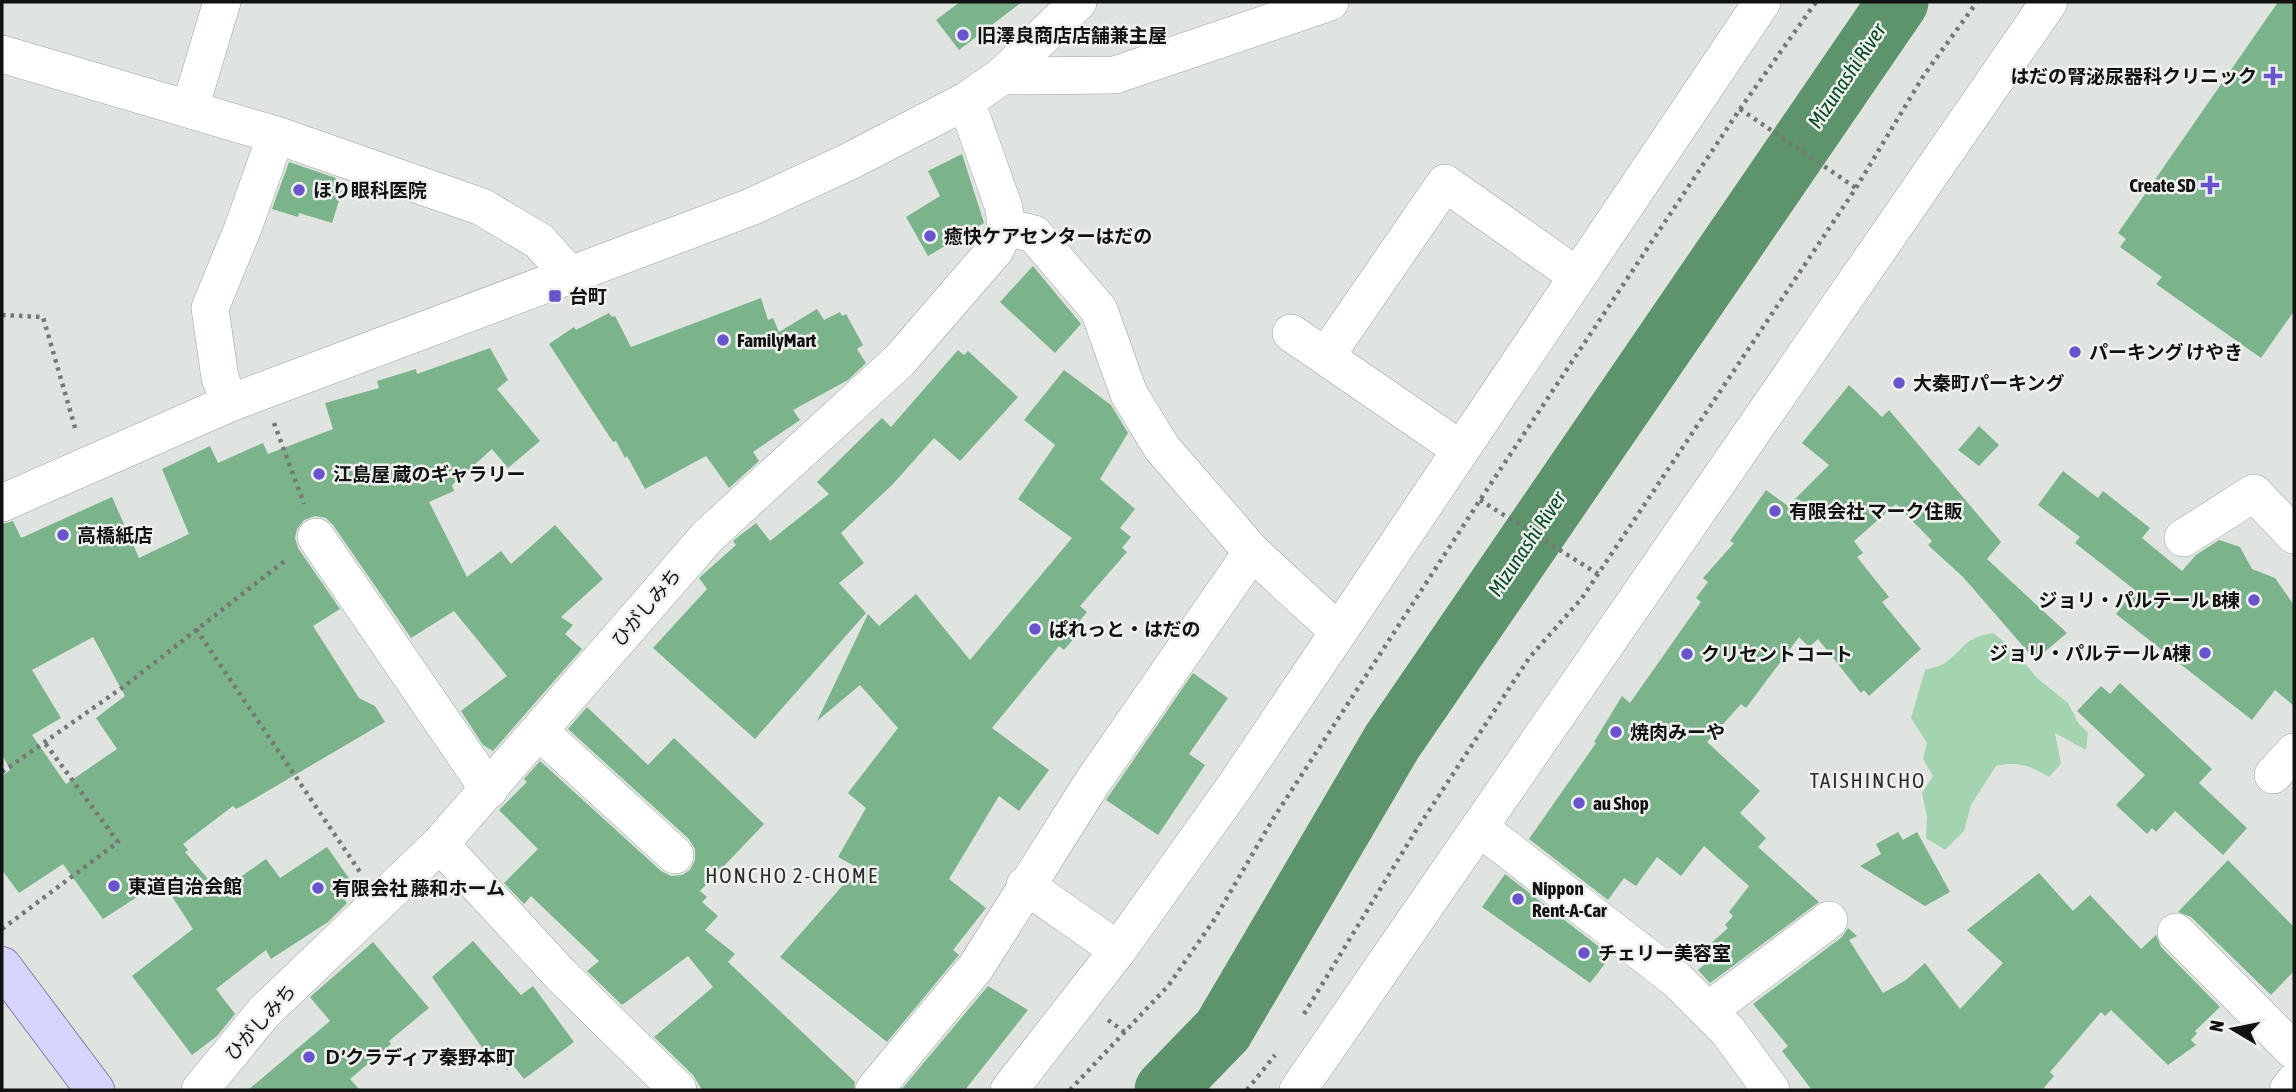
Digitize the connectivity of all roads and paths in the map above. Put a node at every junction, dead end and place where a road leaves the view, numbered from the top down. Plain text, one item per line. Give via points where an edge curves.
1 (222, 2) edge
2 (1078, 2) edge
3 (1330, 2) edge
4 (1762, 2) edge
5 (1816, 2) edge
6 (1977, 2) edge
7 (2049, 2) edge
8 (2, 54) edge
9 (1002, 76) junction
10 (966, 101) junction
11 (190, 108) junction
12 (1740, 109) junction
13 (276, 135) junction
14 (1856, 188) junction
15 (1006, 227) junction
16 (569, 274) junction
17 (1577, 275) junction
18 (2, 315) edge
19 (1291, 333) dead end
20 (1326, 356) junction
21 (230, 403) junction
22 (271, 416) dead end
23 (78, 439) dead end
24 (1460, 449) junction
25 (1480, 500) junction
26 (2, 503) edge
27 (2294, 535) edge
28 (316, 537) junction
29 (2183, 538) dead end
30 (1252, 552) junction
31 (1598, 574) junction
32 (196, 629) junction
33 (1338, 631) junction
34 (540, 732) junction
35 (45, 743) junction
36 (2, 772) edge
37 (489, 790) junction
38 (1481, 829) junction
39 (440, 844) junction
40 (675, 855) dead end
41 (1025, 885) junction
42 (379, 902) junction
43 (1829, 920) dead end
44 (2, 929) edge
45 (2176, 932) dead end
46 (1118, 950) junction
47 (2, 966) edge
48 (1709, 1010) junction
49 (1303, 1015) dead end
50 (1105, 1018) dead end
51 (1126, 1033) junction
52 (1280, 1048) dead end
53 (2294, 1051) edge
54 (2294, 1082) edge
55 (95, 1090) edge
56 (200, 1090) edge
57 (678, 1090) edge
58 (874, 1090) edge
59 (1009, 1090) edge
60 (1070, 1090) edge
61 (1247, 1090) edge
62 (1298, 1090) edge
63 (1771, 1090) edge
64 (2287, 1090) edge

1 - 11 street
2 - 9 street
3 - 9 street via 1115,75
4 - 17 street
5 - 12 path
6 - 14 path via 1924,75
7 - 38 street
8 - 11 street
9 - 10 street
10 - 15 street via 1004,208
10 - 16 street via 751,207
11 - 13 street
12 - 14 path
12 - 25 path
13 - 16 street via 482,207 539,241
13 - 21 street via 210,308 220,378
14 - 31 path
15 - 30 street via 1034,233 1099,310 1129,394 1162,448
15 - 34 street, ひがしみち via 988,259 899,361 708,536
16 - 21 street
17 - 20 street via 1445,183
17 - 24 street
18 - 23 path via 43,317
19 - 20 street
20 - 24 street
21 - 26 street
22 - 28 path
24 - 33 street
25 - 31 path
25 - 51 path via 1273,819 1214,920 1168,986
27 - 29 street via 2254,494
28 - 32 path
28 - 37 street
30 - 33 street
30 - 41 street
31 - 49 path via 1529,658
32 - 35 path
32 - 42 path
33 - 46 street
34 - 37 street, ひがしみち
34 - 40 street via 658,821
35 - 36 path
35 - 44 path via 118,842
37 - 39 street, ひがしみち
38 - 48 street via 1677,979
38 - 62 street
39 - 42 street, ひがしみち
39 - 57 street via 617,1033
41 - 46 street
41 - 58 street via 976,967
42 - 56 street, ひがしみち via 264,1012
43 - 48 street
45 - 53 street
46 - 59 street
47 - 55 main road
48 - 63 street
50 - 51 path
51 - 60 path
52 - 61 path
54 - 64 street

